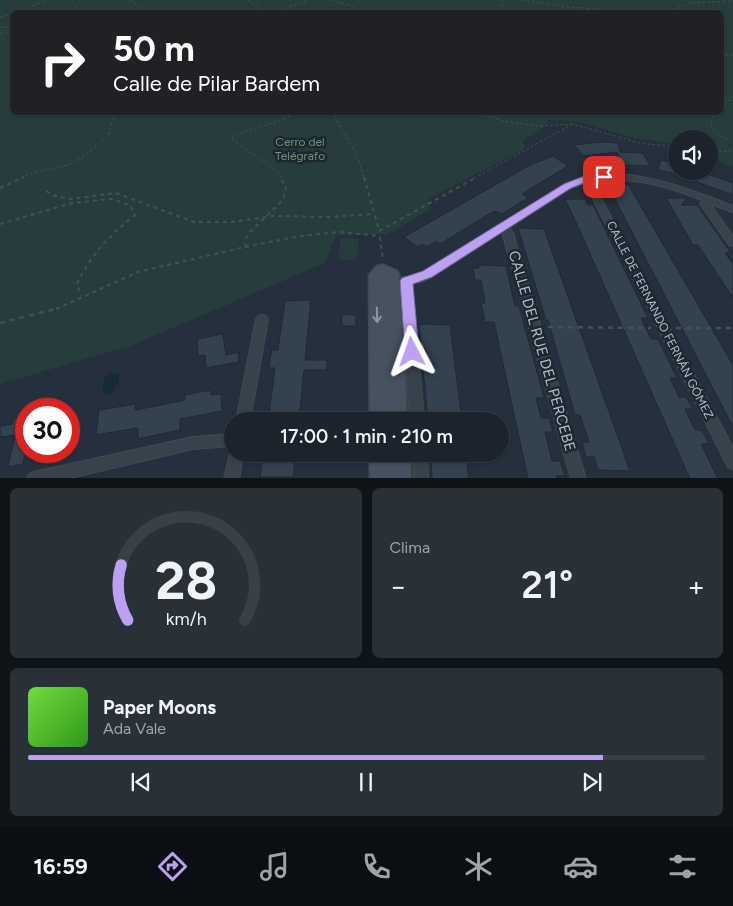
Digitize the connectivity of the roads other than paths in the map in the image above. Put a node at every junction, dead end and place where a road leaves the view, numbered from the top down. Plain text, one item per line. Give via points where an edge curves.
1 (586, 179) junction
2 (706, 199) junction
3 (733, 209) edge
4 (502, 226) junction
5 (733, 243) edge
6 (394, 278) junction
7 (262, 319) dead end
8 (244, 412) edge
9 (380, 412) edge
10 (397, 412) edge
11 (416, 412) edge
12 (224, 440) edge
13 (235, 462) edge
14 (380, 462) edge
15 (399, 462) edge
16 (421, 462) edge
17 (733, 462) edge
18 (34, 478) edge
19 (232, 478) edge
20 (381, 478) edge
21 (400, 478) edge
22 (422, 478) edge
23 (579, 478) edge

1 - 2 street via 614,176 650,180
1 - 4 street via 568,186
1 - 17 street, CALLE DE FERNANDO FERNÁN GÓMEZ
2 - 3 street
2 - 5 street via 705,204
4 - 6 street via 428,274 417,279
4 - 23 street, CALLE DEL RUE DEL PERCEBE via 508,232
6 -> 9 street via 376,275
6 - 10 street
6 - 11 street
7 - 8 street
12 - 18 street via 194,442
13 - 19 street
14 - 20 street
15 - 21 street
16 - 22 street

